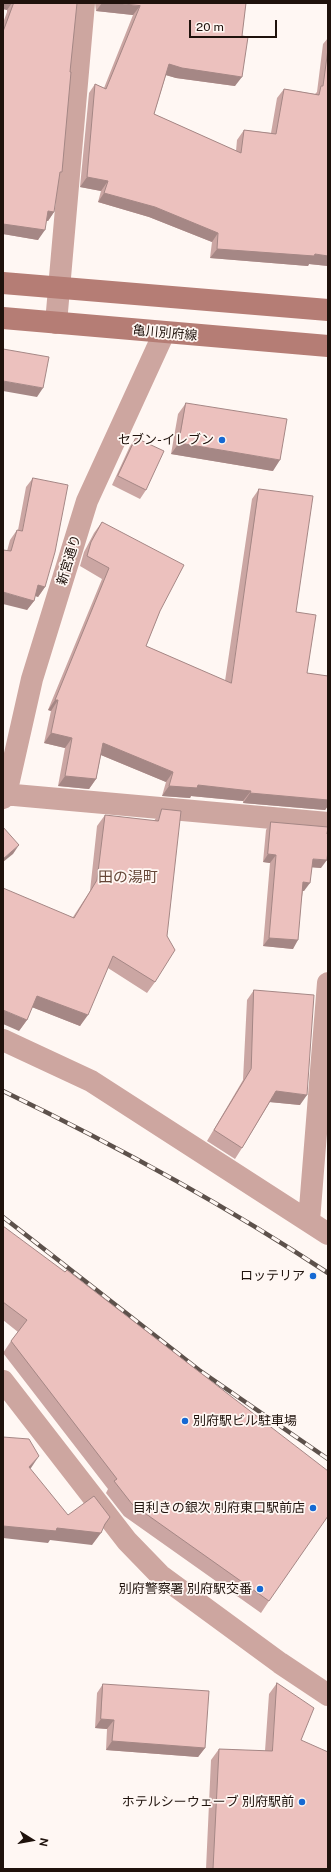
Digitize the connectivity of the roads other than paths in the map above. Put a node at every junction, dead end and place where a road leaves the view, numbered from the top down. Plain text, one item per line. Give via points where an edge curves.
1 (84, 3) edge
2 (3, 283) edge
3 (59, 288) junction
4 (328, 310) edge
5 (3, 318) edge
6 (56, 323) junction
7 (164, 333) junction
8 (328, 346) edge
9 (4, 795) edge
10 (328, 822) edge
11 (328, 983) edge
12 (3, 1040) edge
13 (309, 1221) junction
14 (328, 1234) edge
15 (3, 1381) edge
16 (328, 1695) edge

1 - 3 street
2 - 3 main road
3 - 4 main road
3 - 6 street
5 - 6 main road, 亀川別府線
6 - 7 main road, 亀川別府線
7 - 8 main road, 亀川別府線
7 - 9 street, 新宮通り via 87,501 32,679
9 - 10 street
11 - 13 street
12 - 13 street via 91,1081
13 - 14 street
15 - 16 street via 127,1541 160,1575

